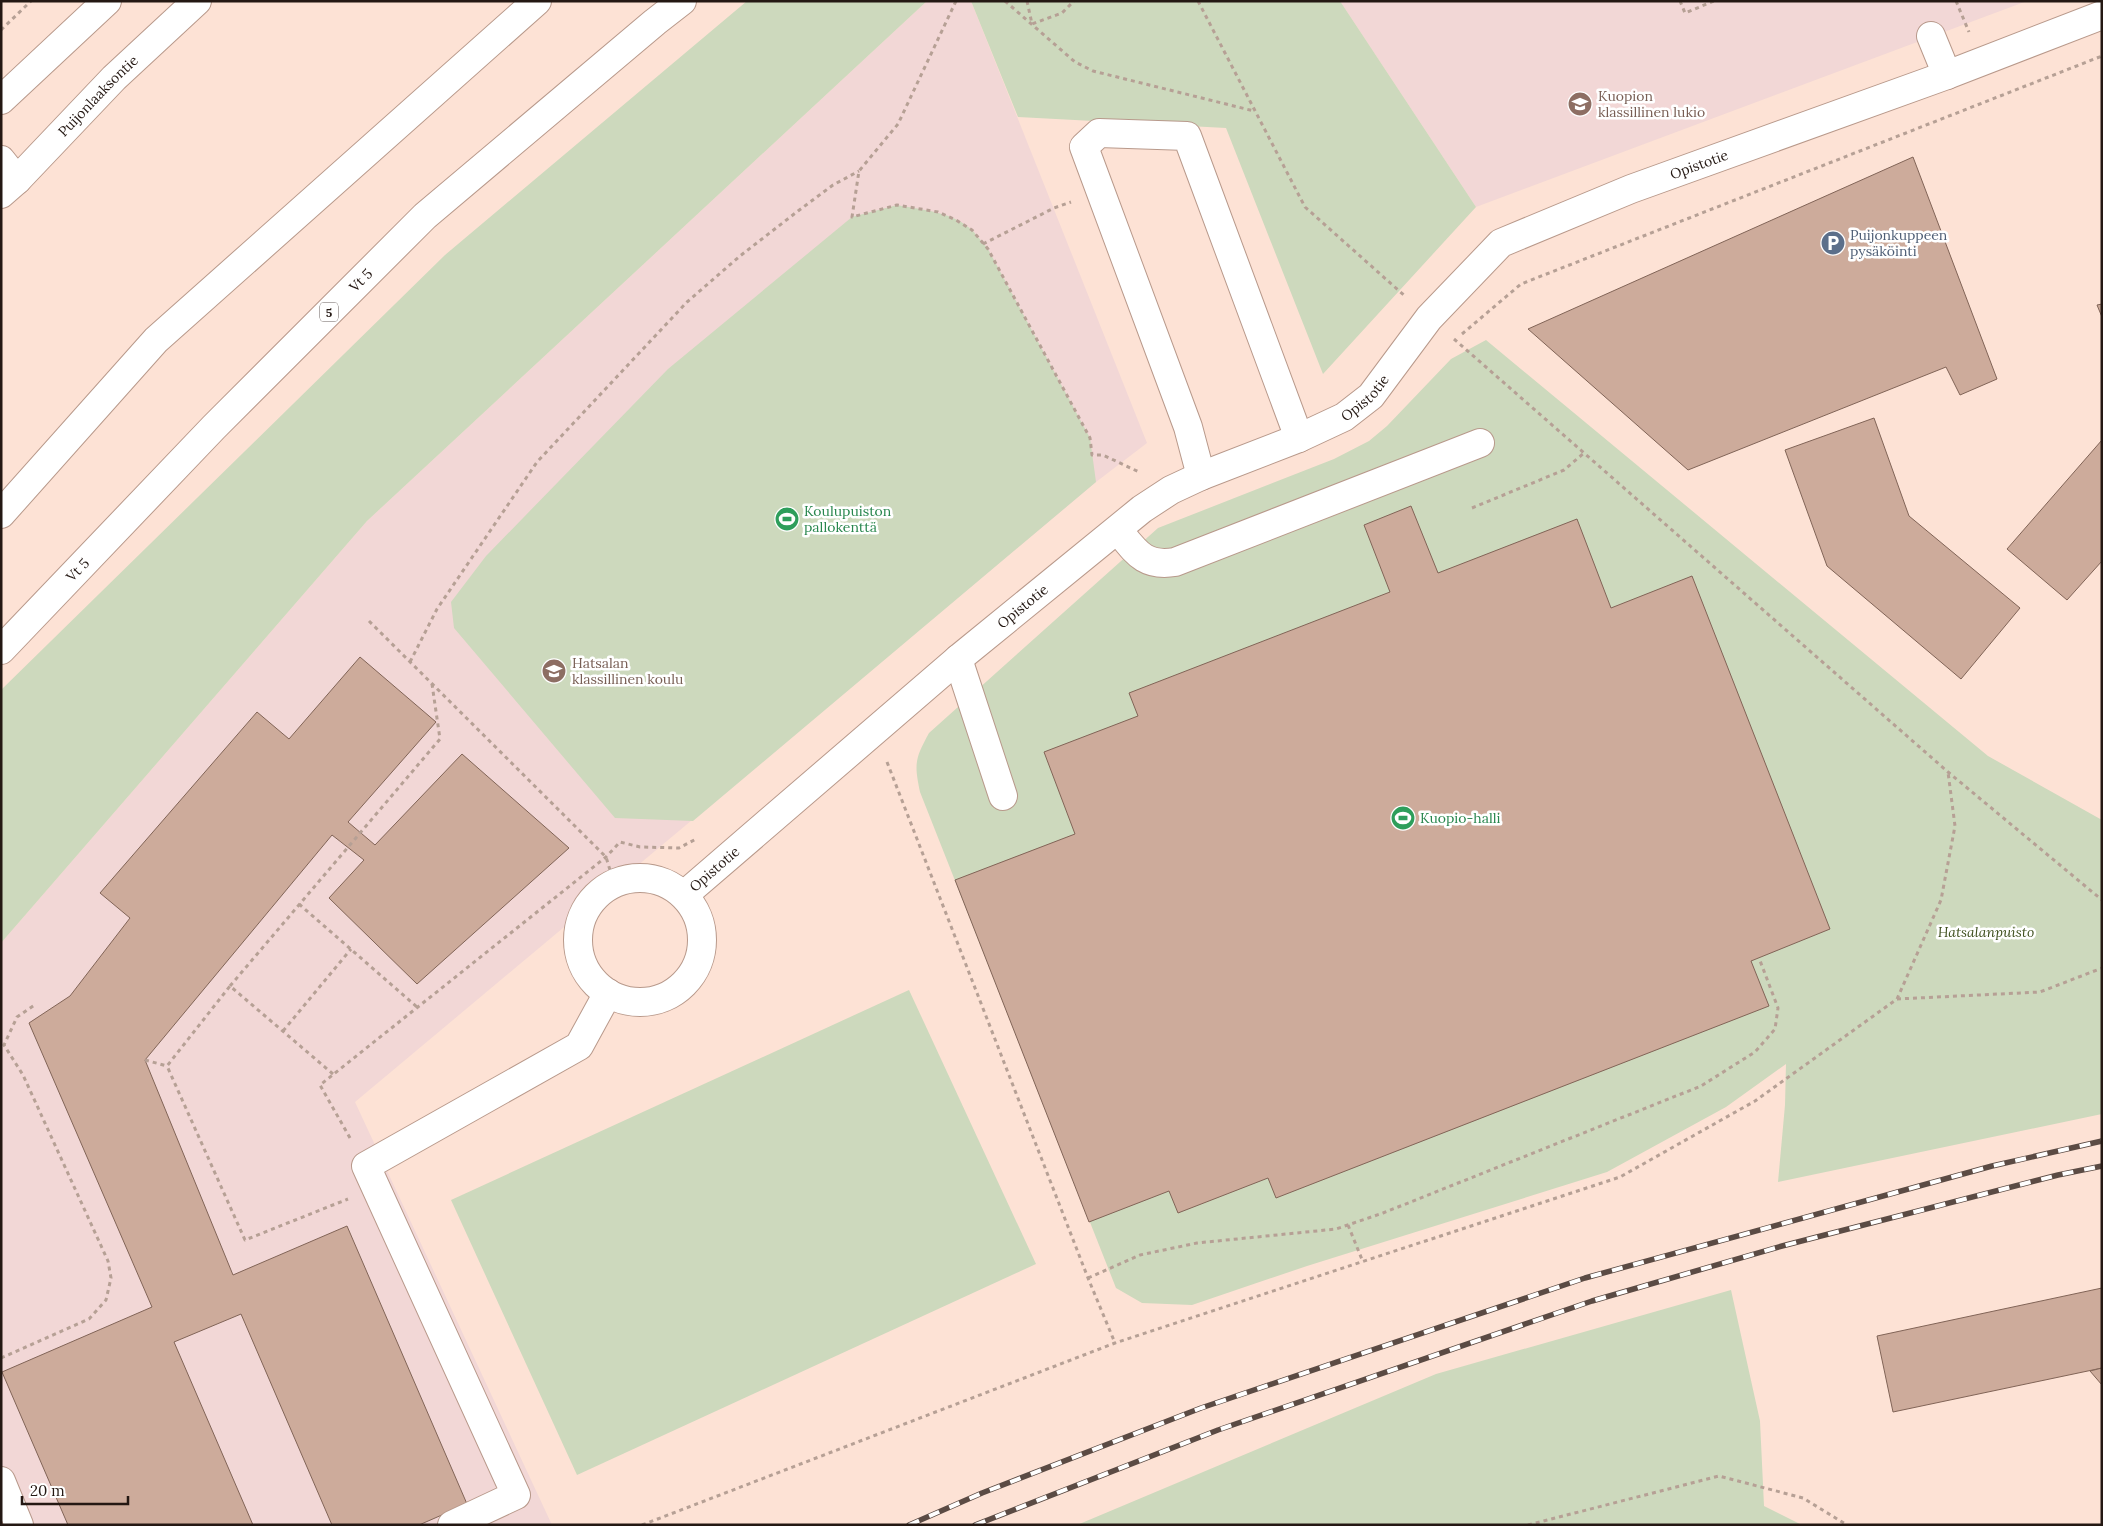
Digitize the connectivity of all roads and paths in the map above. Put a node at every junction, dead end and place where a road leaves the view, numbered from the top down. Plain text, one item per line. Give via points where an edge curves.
1 (31, 1) edge
2 (107, 1) edge
3 (197, 1) edge
4 (537, 1) edge
5 (682, 1) edge
6 (956, 1) edge
7 (1005, 1) edge
8 (1027, 1) edge
9 (1074, 1) edge
10 (1198, 1) edge
11 (1680, 1) edge
12 (1714, 1) edge
13 (1956, 1) edge
14 (2102, 15) edge
15 (1032, 24) junction
16 (1, 30) edge
17 (1970, 35) dead end
18 (1931, 36) dead end
19 (2102, 56) edge
20 (1947, 75) junction
21 (1, 100) edge
22 (1254, 111) junction
23 (859, 171) junction
24 (7, 178) edge
25 (1100, 192) junction
26 (984, 244) junction
27 (1429, 318) junction
28 (1455, 340) junction
29 (1299, 438) junction
30 (1480, 443) dead end
31 (1584, 453) junction
32 (1145, 475) dead end
33 (1201, 476) junction
34 (1472, 508) dead end
35 (1, 514) edge
36 (1118, 530) junction
37 (369, 621) dead end
38 (1, 650) edge
39 (958, 659) junction
40 (410, 662) junction
41 (432, 684) junction
42 (886, 761) dead end
43 (1948, 772) junction
44 (1003, 796) dead end
45 (606, 857) junction
46 (614, 883) junction
47 (684, 895) junction
48 (2102, 900) edge
49 (299, 904) junction
50 (351, 949) junction
51 (1759, 958) dead end
52 (2102, 968) edge
53 (230, 986) junction
54 (608, 993) junction
55 (1897, 999) junction
56 (36, 1004) dead end
57 (418, 1007) junction
58 (283, 1031) junction
59 (145, 1060) dead end
60 (167, 1066) junction
61 (333, 1074) junction
62 (371, 1177) junction
63 (1348, 1225) junction
64 (1363, 1262) junction
65 (1088, 1278) junction
66 (1115, 1343) junction
67 (1, 1358) edge
68 (1, 1481) edge
69 (19, 1525) edge
70 (452, 1525) edge
71 (642, 1525) edge
72 (1528, 1525) edge
73 (1847, 1525) edge

1 - 16 path
2 - 21 main road
3 - 24 main road, Puijonlaaksontie
4 - 35 main road via 156,340
5 - 38 main road, Vt 5 / 5 via 425,216 214,427
6 - 23 path via 898,124
7 - 15 path
8 - 15 path
9 - 15 path via 1062,13
10 - 22 path
11 - 12 path via 1685,13
13 - 17 path
14 - 20 main road, Opistotie
15 - 22 path via 1075,62 1093,70
18 - 20 main road
19 - 28 path via 1521,284
20 - 27 main road, Opistotie via 1631,189 1501,243
22 - 27 path via 1304,207
23 - 26 path via 852,217 897,205 938,212 972,230
23 - 40 path via 833,185 798,211 687,302 537,462 437,609
25 - 26 path via 1054,208
25 - 29 main road via 1084,147 1099,133 1187,136
25 - 33 main road via 1188,427
26 - 32 path via 1090,438 1092,455 1103,455
27 - 28 path
27 - 29 main road, Opistotie via 1371,396 1344,416
28 - 31 path
29 - 33 main road, Opistotie
30 - 36 main road via 1175,562 1160,564 1144,559
31 - 34 path via 1550,478
31 - 43 path
33 - 36 main road, Opistotie via 1171,490
36 - 39 main road, Opistotie
37 - 40 path
39 - 44 main road
39 - 47 main road, Opistotie
40 - 41 path
41 - 45 path
41 - 49 path via 440,740
42 - 65 path
43 - 48 path
43 - 55 path via 1955,826 1941,900
45 - 46 path
45 - 57 path
46 - 47 main road, Opistotie via 632,878 651,878
46 - 54 main road, Opistotie via 598,894 586,909 579,927 578,946 583,965 593,981
47 - 54 main road, Opistotie via 696,911 702,930 702,951 696,970 683,986 666,997 647,1002 627,1001
49 - 50 path
49 - 53 path
50 - 57 path
50 - 58 path
51 - 63 path via 1778,1008 1775,1029 1755,1052 1701,1086
52 - 55 path via 2040,992
53 - 58 path
53 - 60 path
54 - 62 main road via 579,1046
55 - 64 path via 1755,1102 1620,1177
56 - 67 path via 17,1018 4,1045 23,1075 108,1260 110,1278 106,1300 89,1318
57 - 61 path
58 - 61 path
59 - 60 path
60 - 62 path via 245,1240
61 - 62 path via 320,1085
62 - 70 main road via 516,1495
63 - 64 path
63 - 65 path via 1336,1229 1197,1243 1140,1255
64 - 66 path
65 - 66 path
66 - 71 path
68 - 69 main road
72 - 73 path via 1719,1476 1803,1498

